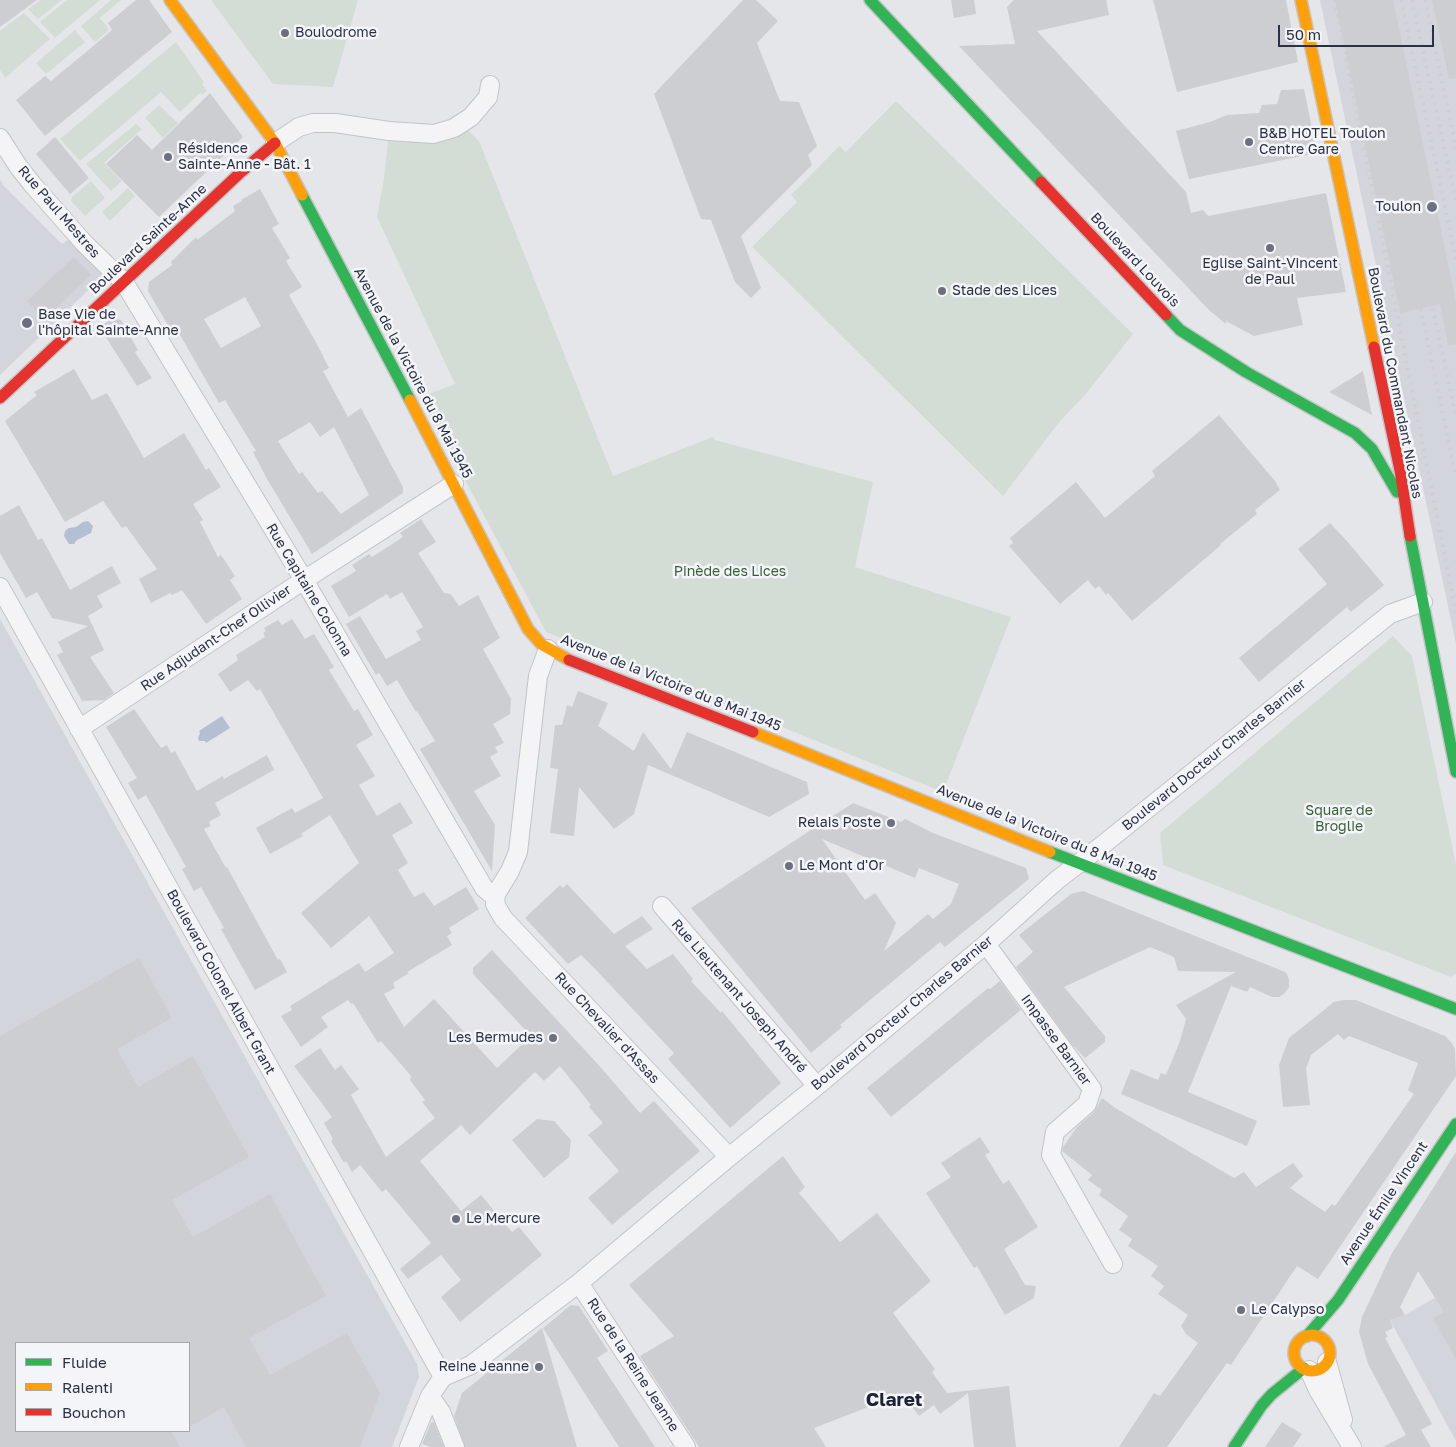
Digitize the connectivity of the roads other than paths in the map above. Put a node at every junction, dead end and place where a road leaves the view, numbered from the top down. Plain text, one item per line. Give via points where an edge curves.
1 (170, 0) edge
2 (870, 0) edge
3 (896, 0) edge
4 (1301, 0) edge
5 (883, 14) junction
6 (490, 85) dead end
7 (0, 138) edge
8 (275, 143) junction
9 (124, 282) junction
10 (0, 398) edge
11 (454, 484) junction
12 (1404, 504) junction
13 (304, 580) junction
14 (0, 587) edge
15 (1423, 602) junction
16 (548, 649) junction
17 (79, 729) junction
18 (1456, 772) edge
19 (1078, 863) junction
20 (496, 894) junction
21 (662, 906) dead end
22 (986, 944) junction
23 (1456, 1009) edge
24 (817, 1086) junction
25 (1456, 1124) edge
26 (729, 1157) junction
27 (1113, 1264) dead end
28 (579, 1284) junction
29 (1338, 1300) junction
30 (1307, 1336) junction
31 (1295, 1351) junction
32 (1328, 1354) junction
33 (1306, 1369) junction
34 (443, 1377) junction
35 (1272, 1394) junction
36 (430, 1396) junction
37 (1350, 1444) edge
38 (409, 1447) edge
39 (455, 1447) edge
40 (686, 1447) edge
41 (1234, 1447) edge

1 - 8 street, Avenue de la Victoire du 8 Mai 1945
2 - 5 street, Boulevard Louvois
3 - 5 street
4 - 12 street, Boulevard du Commandant Nicolas via 1400,470
5 - 12 street, Boulevard Louvois via 1180,330 1246,372 1355,433 1372,449
6 - 8 street via 488,97 471,117 454,128 434,134 313,122
7 - 9 street, Rue Paul Mestres via 32,184
8 - 9 street, Boulevard Sainte-Anne
8 - 11 street, Avenue de la Victoire du 8 Mai 1945
9 - 10 street, Boulevard Sainte-Anne
9 - 13 street, Rue Capitaine Colonna
11 - 13 street, Rue Adjudant-Chef Ollivier
11 - 16 street, Avenue de la Victoire du 8 Mai 1945 via 528,629
12 - 15 street, Boulevard du Commandant Nicolas
13 - 17 street, Rue Adjudant-Chef Ollivier
13 - 20 street, Rue Capitaine Colonna via 484,888
14 - 17 street, Boulevard Colonel Albert Grant
15 - 18 street, Boulevard du Commandant Nicolas
15 - 19 street, Boulevard Docteur Charles Barnier via 1390,614
16 - 19 street, Avenue de la Victoire du 8 Mai 1945
16 - 20 street via 537,684 518,852
17 - 34 street, Boulevard Colonel Albert Grant
19 - 22 street, Boulevard Docteur Charles Barnier
19 - 23 street, Avenue de la Victoire du 8 Mai 1945
20 - 26 street, Rue Chevalier d'Assas via 495,904 503,918
21 - 24 street, Rue Lieutenant Joseph André
22 - 24 street, Boulevard Docteur Charles Barnier
22 - 27 street, Impasse Barnier via 1092,1089 1088,1104 1055,1132 1050,1156
24 - 26 street, Boulevard Docteur Charles Barnier
25 - 29 street, Avenue Émile Vincent
26 - 28 street, Boulevard Docteur Charles Barnier
28 - 34 street, Boulevard Docteur Charles Barnier via 471,1365
28 - 40 street, Rue de la Reine Jeanne
29 - 30 street, Avenue Émile Vincent
29 - 32 street, Avenue Émile Vincent
30 - 31 street via 1299,1341
30 - 32 street via 1317,1336 1326,1341
31 - 33 street via 1296,1361
31 - 35 street
32 - 33 street via 1319,1369
32 - 37 street
33 - 35 street
33 - 37 street
34 - 36 street
35 - 41 street
36 - 38 street
36 - 39 street via 441,1412

